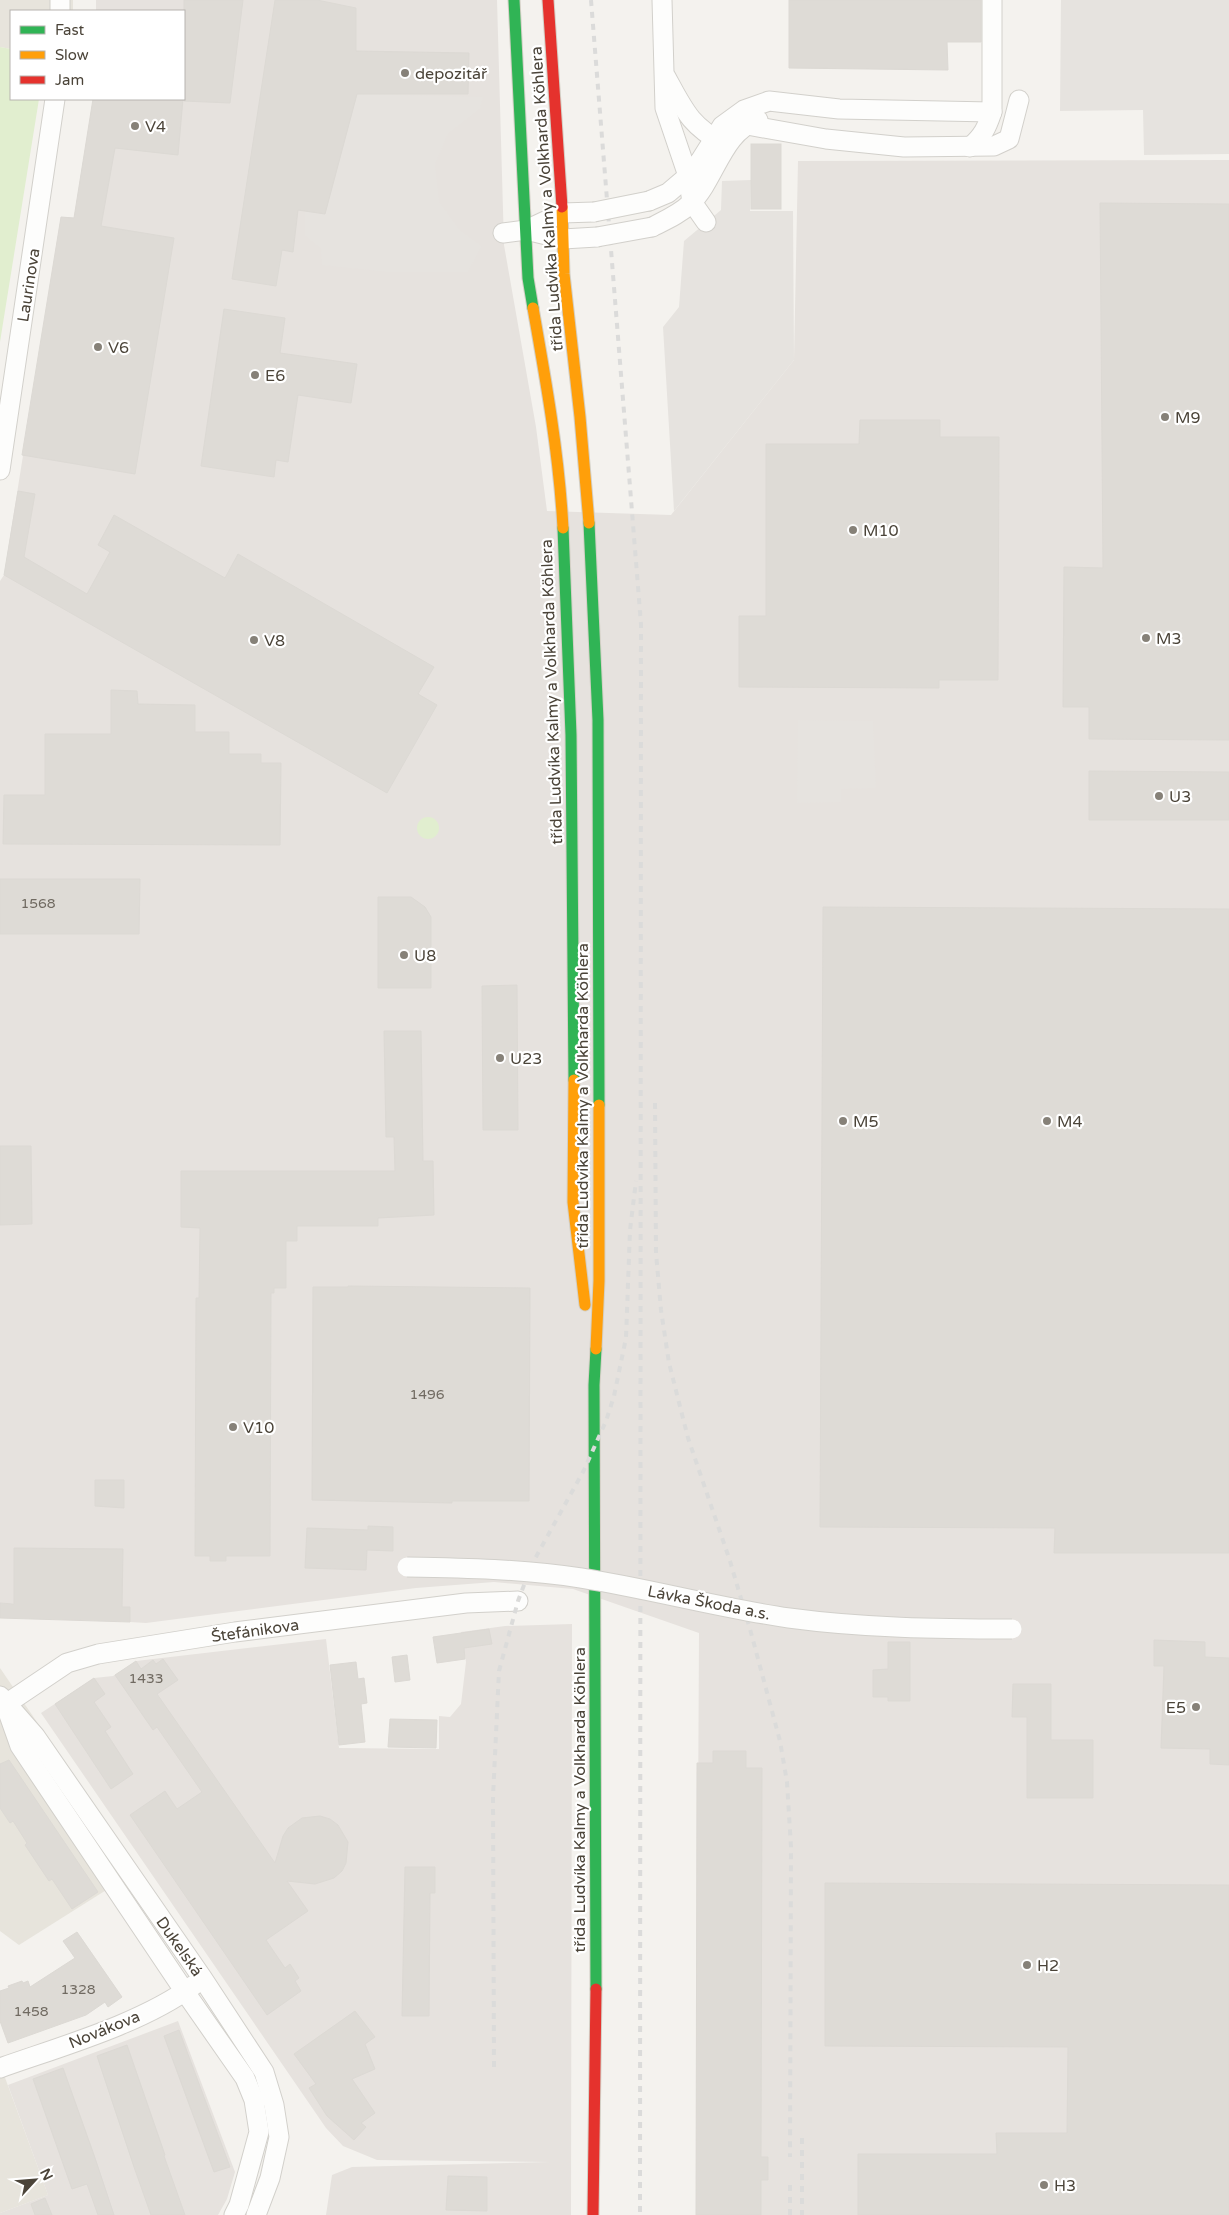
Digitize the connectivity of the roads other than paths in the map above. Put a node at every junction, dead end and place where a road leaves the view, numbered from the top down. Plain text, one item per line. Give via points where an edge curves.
1 (514, 0) edge
2 (548, 0) edge
3 (662, 0) edge
4 (992, 0) edge
5 (666, 76) junction
6 (55, 100) edge
7 (1020, 100) dead end
8 (992, 112) junction
9 (774, 117) dead end
10 (747, 125) junction
11 (721, 143) junction
12 (970, 147) junction
13 (688, 176) junction
14 (692, 202) junction
15 (562, 213) junction
16 (706, 222) dead end
17 (526, 230) junction
18 (503, 233) dead end
19 (563, 239) junction
20 (0, 470) edge
21 (594, 1385) junction
22 (407, 1567) dead end
23 (518, 1601) dead end
24 (1012, 1629) dead end
25 (3, 1700) edge
26 (203, 1979) junction
27 (185, 1992) junction
28 (0, 2068) edge
29 (234, 2215) edge
30 (256, 2215) edge
31 (593, 2215) edge

1 - 17 street, třída Ludvíka Kalmy a Volkharda Köhlera
2 - 15 street, třída Ludvíka Kalmy a Volkharda Köhlera
3 - 5 street
4 - 8 street
5 - 11 street via 684,110 699,129
5 - 13 street via 665,108
6 - 20 street, Laurinova
7 - 12 street via 1009,139 994,146
8 - 11 street via 839,108 770,101 744,110 722,126
8 - 12 street via 982,137
9 - 10 street
10 - 11 street
10 - 12 street via 826,139 904,146
11 - 13 street
11 - 14 street
13 - 14 street
13 - 15 street, bridge via 668,193 649,201 594,212
14 - 16 street
14 - 19 street, bridge via 652,227 598,237
15 - 17 street
15 - 19 street, třída Ludvíka Kalmy a Volkharda Köhlera
17 - 18 street
17 - 19 street
17 - 21 street, třída Ludvíka Kalmy a Volkharda Köhlera via 528,278 560,480 571,735 575,1034 573,1202
19 - 21 street, třída Ludvíka Kalmy a Volkharda Köhlera via 590,533 598,720 599,1281
21 - 31 street, třída Ludvíka Kalmy a Volkharda Köhlera via 596,2089
22 - 24 street, Lávka Škoda a.s., bridge via 501,1569 579,1578 787,1618 860,1626
23 - 25 street, Štefánikova via 466,1602 244,1630 98,1654 67,1663
25 - 26 street, Dukelská via 35,1736
25 - 27 street, Dukelská via 20,1746
26 - 27 street, Novákova
26 - 30 street, Dukelská via 264,2072 274,2105 279,2137 270,2178
27 - 28 street, Novákova via 127,2021
27 - 29 street, Dukelská via 245,2078 254,2100 259,2132

